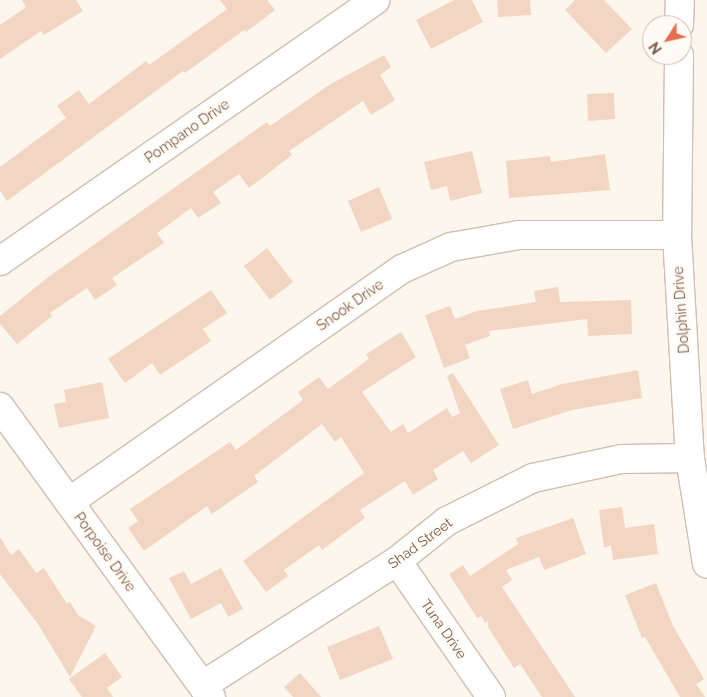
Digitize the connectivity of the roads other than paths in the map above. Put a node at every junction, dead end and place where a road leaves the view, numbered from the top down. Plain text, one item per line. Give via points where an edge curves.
1 (375, 0) edge
2 (680, 0) edge
3 (680, 15) edge
4 (679, 65) edge
5 (677, 235) junction
6 (0, 261) edge
7 (0, 407) edge
8 (690, 458) junction
9 (69, 502) junction
10 (397, 561) junction
11 (707, 564) edge
12 (207, 691) edge
13 (491, 697) edge

1 - 6 street, Pompano Drive
2 - 3 street
4 - 5 street, Dolphin Drive
5 - 8 street, Dolphin Drive
5 - 9 street, Snook Drive via 519,235 451,247 402,269
7 - 9 street, Porpoise Drive
8 - 10 street, Shad Street via 622,459 533,478 448,521
8 - 11 street, Dolphin Drive
9 - 12 street, Porpoise Drive
10 - 12 street, Shad Street
10 - 13 street, Tuna Drive

